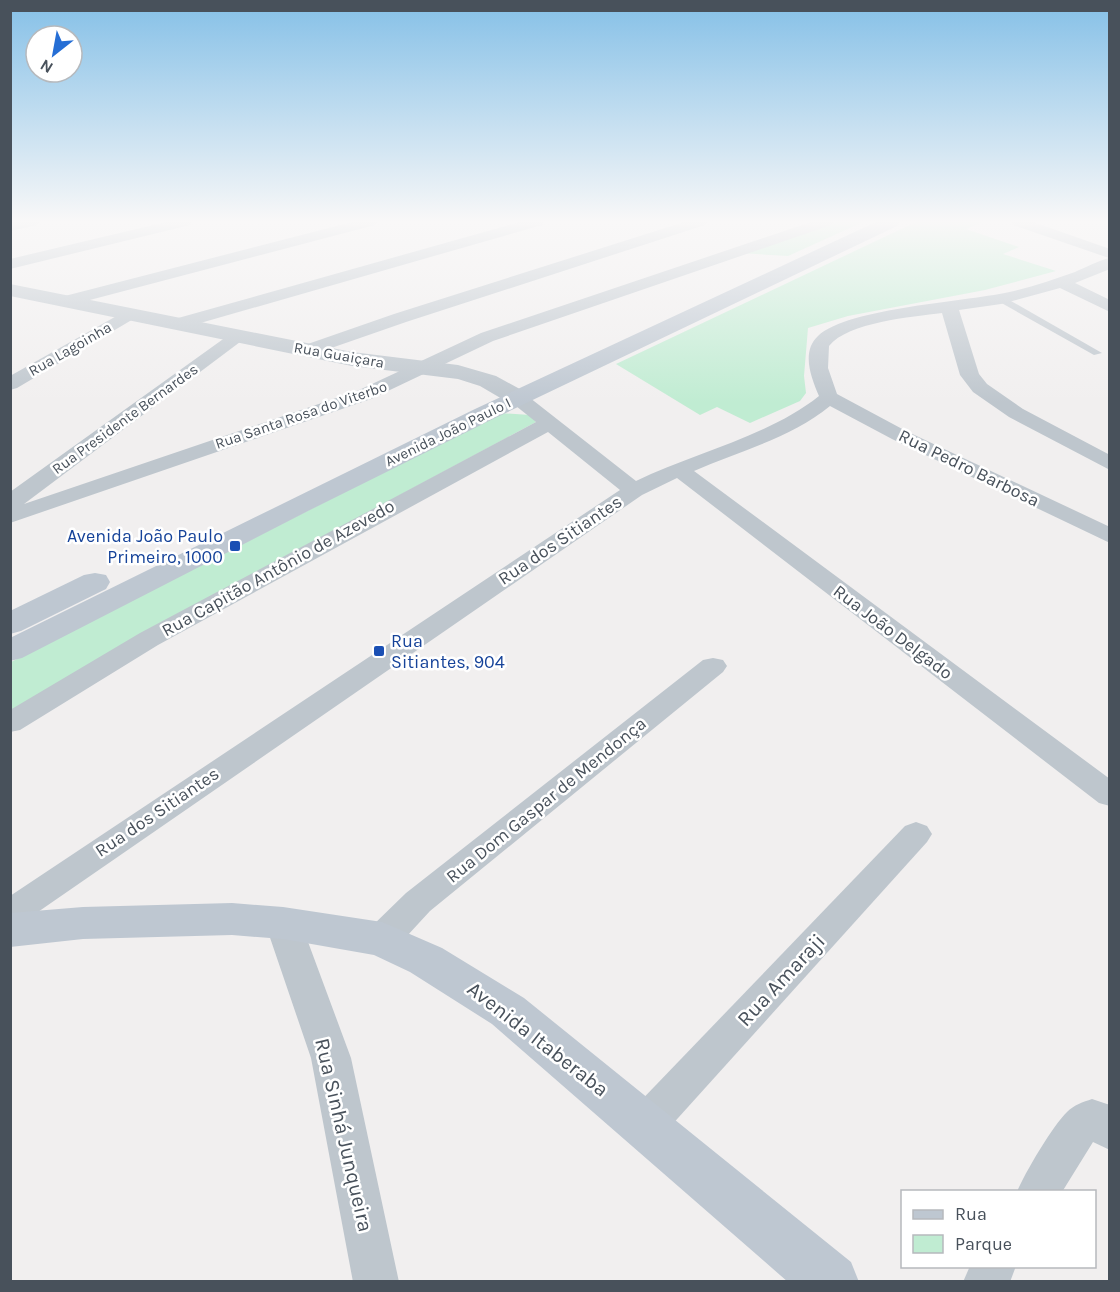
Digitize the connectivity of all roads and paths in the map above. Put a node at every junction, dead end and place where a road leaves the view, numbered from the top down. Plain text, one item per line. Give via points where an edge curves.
1 (142, 282) edge
2 (324, 282) edge
3 (511, 282) edge
4 (650, 282) edge
5 (752, 282) edge
6 (1063, 283) joint
7 (10, 290) edge
8 (1001, 299) junction
9 (67, 302) junction
10 (949, 306) junction
11 (1110, 307) edge
12 (129, 314) junction
13 (177, 324) junction
14 (239, 336) junction
15 (308, 350) junction
16 (1097, 353) dead end
17 (10, 359) edge
18 (41, 366) junction
19 (427, 366) junction
20 (10, 384) edge
21 (511, 393) junction
22 (829, 397) junction
23 (551, 422) junction
24 (1110, 464) edge
25 (678, 469) junction
26 (634, 490) junction
27 (10, 503) edge
28 (10, 516) edge
29 (1110, 536) edge
30 (10, 624) edge
31 (10, 651) edge
32 (713, 666) dead end
33 (10, 723) edge
34 (1110, 795) edge
35 (916, 834) dead end
36 (10, 914) edge
37 (283, 923) junction
38 (10, 930) edge
39 (382, 939) junction
40 (645, 1125) junction
41 (1110, 1132) edge
42 (1039, 1190) edge
43 (376, 1281) edge
44 (831, 1281) edge

1 - 9 street
2 - 13 street
3 - 15 street
4 - 19 street, Rua Santa Rosa do Viterbo via 487,337
5 - 21 main road, Avenida João Paulo I
6 - 8 street
6 - 11 street
7 - 9 street, Rua Guaiçara
8 - 10 street
8 - 16 lane
9 - 12 street, Rua Guaiçara
10 - 22 street via 864,323 826,338 818,370
10 - 24 street via 970,375 980,388 1016,413
12 - 13 street, Rua Guaiçara
12 - 18 street, Rua Lagoinha
13 - 14 street, Rua Guaiçara
14 - 15 street, Rua Guaiçara
14 - 27 street, Rua Presidente Bernardes
15 - 19 street, Rua Guaiçara via 383,364
17 - 18 street
18 - 20 street, Rua Lagoinha
19 - 21 street, Rua Guaiçara via 468,373
19 - 28 street, Rua Santa Rosa do Viterbo via 364,395
21 - 23 street, Rua Guaiçara
21 - 30 main road, Avenida João Paulo I
21 - 31 main road, Avenida João Paulo I via 221,546
22 - 25 street, Rua dos Sitiantes via 796,422
22 - 29 street, Rua Pedro Barbosa via 899,435
23 - 26 street, Rua Guaiçara
23 - 33 street, Rua Capitão Antônio de Azevedo via 149,639
25 - 26 street, Rua dos Sitiantes
25 - 34 street, Rua João Delgado
26 - 36 street, Rua dos Sitiantes
32 - 39 street, Rua Dom Gaspar de Mendonça via 418,902
35 - 40 street, Rua Amaraji
37 - 38 main road, Avenida Itaberaba via 232,919 83,923
37 - 39 main road, Avenida Itaberaba
37 - 43 street, Rua Sinhá Junqueira via 331,1058
39 - 40 main road, Avenida Itaberaba via 426,960 508,1011
40 - 44 main road, Avenida Itaberaba
41 - 42 street via 1098,1119 1088,1119

